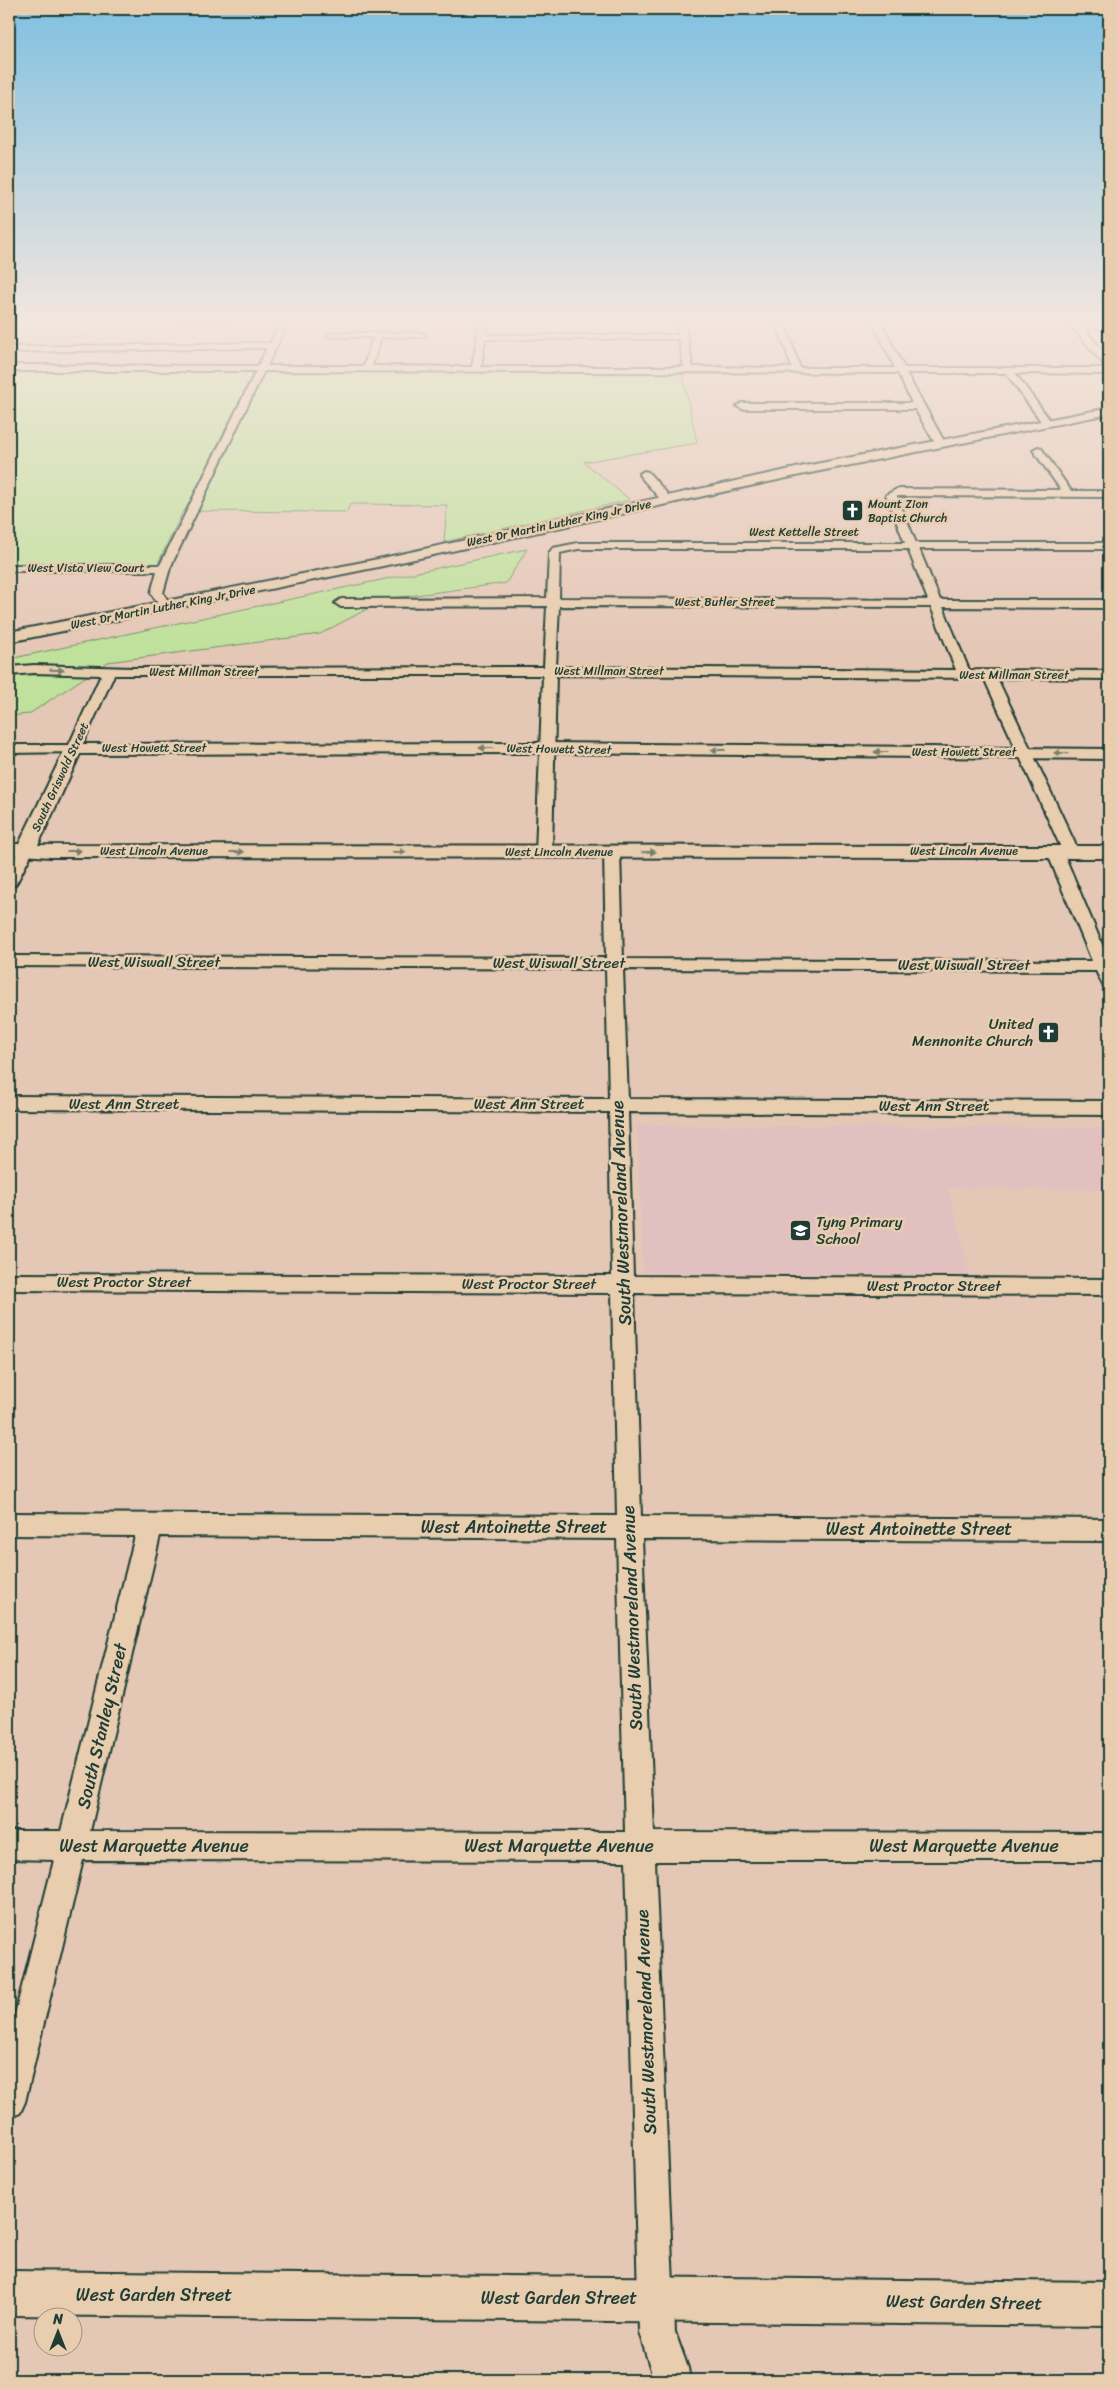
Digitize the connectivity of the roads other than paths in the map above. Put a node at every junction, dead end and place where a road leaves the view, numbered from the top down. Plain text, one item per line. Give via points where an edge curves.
1 (231, 429) edge
2 (932, 429) edge
3 (1008, 429) edge
4 (940, 443) junction
5 (1038, 450) dead end
6 (644, 474) dead end
7 (1068, 493) junction
8 (1109, 494) edge
9 (666, 499) junction
10 (912, 546) junction
11 (1109, 546) edge
12 (9, 568) edge
13 (164, 568) junction
14 (553, 602) junction
15 (342, 603) dead end
16 (934, 603) junction
17 (1109, 604) edge
18 (166, 607) junction
19 (9, 637) edge
20 (9, 671) edge
21 (109, 671) junction
22 (549, 671) junction
23 (964, 674) junction
24 (989, 674) junction
25 (1109, 675) edge
26 (548, 748) junction
27 (9, 749) edge
28 (74, 749) junction
29 (1025, 753) junction
30 (1109, 754) edge
31 (17, 849) edge
32 (544, 852) junction
33 (612, 852) junction
34 (1063, 852) junction
35 (1109, 852) edge
36 (9, 882) edge
37 (9, 961) edge
38 (615, 963) junction
39 (1107, 971) edge
40 (9, 1103) edge
41 (618, 1104) junction
42 (1109, 1108) edge
43 (9, 1282) edge
44 (624, 1285) junction
45 (1109, 1286) edge
46 (9, 1524) edge
47 (150, 1525) junction
48 (629, 1528) junction
49 (1109, 1530) edge
50 (9, 1845) edge
51 (73, 1846) junction
52 (641, 1846) junction
53 (1109, 1847) edge
54 (9, 2102) edge
55 (9, 2294) edge
56 (655, 2298) junction
57 (1109, 2304) edge
58 (672, 2380) edge

1 - 13 street
2 - 4 street
3 - 4 main road, West Dr Martin Luther King Jr Drive
4 - 9 main road, West Dr Martin Luther King Jr Drive
5 - 7 street
6 - 9 street
7 - 8 street
7 - 10 street via 893,493 891,495
9 - 18 main road, West Dr Martin Luther King Jr Drive
10 - 11 street, West Kettelle Street
10 - 14 street, West Kettelle Street via 578,546 558,549 553,554
10 - 16 street
12 - 13 street, West Vista View Court
13 - 18 street via 157,594
14 - 15 street, West Butler Street
14 - 16 street, West Butler Street
14 - 22 street
16 - 17 street, West Butler Street
16 - 23 street
18 - 19 main road, West Dr Martin Luther King Jr Drive
20 -> 21 street, West Millman Street
21 - 22 street, West Millman Street
21 - 28 street, South Griswold Street
22 - 23 street, West Millman Street
22 - 26 street
23 - 24 street, West Millman Street
24 - 25 street, West Millman Street
24 - 29 street
26 -> 28 main road, West Howett Street
29 -> 26 main road, West Howett Street
26 - 32 street
27 - 28 street, West Howett Street
28 - 31 main road, South Griswold Street
30 -> 29 main road, West Howett Street
29 - 34 street
31 -> 32 main road, West Lincoln Avenue
31 - 36 street, South Griswold Street
32 - 33 main road, West Lincoln Avenue
33 -> 34 main road, West Lincoln Avenue
33 - 38 street, South Westmoreland Avenue
34 - 35 main road, West Lincoln Avenue
34 - 39 street
37 - 38 street, West Wiswall Street
38 - 39 street, West Wiswall Street
38 - 41 street, South Westmoreland Avenue
40 - 41 street, West Ann Street
41 - 42 street, West Ann Street
41 - 44 street, South Westmoreland Avenue
43 - 44 street, West Proctor Street
44 - 45 street, West Proctor Street
44 - 48 street, South Westmoreland Avenue
46 - 47 street, West Antoinette Street
47 - 48 street, West Antoinette Street
47 - 51 street, South Stanley Street
48 - 49 street, West Antoinette Street
48 - 52 street, South Westmoreland Avenue
50 - 51 street, West Marquette Avenue
51 - 52 street, West Marquette Avenue
51 - 54 street, South Stanley Street
52 - 53 street, West Marquette Avenue
52 - 56 street, South Westmoreland Avenue
55 - 56 main road, West Garden Street
56 - 57 main road, West Garden Street
56 - 58 street, South Westmoreland Avenue via 658,2337

